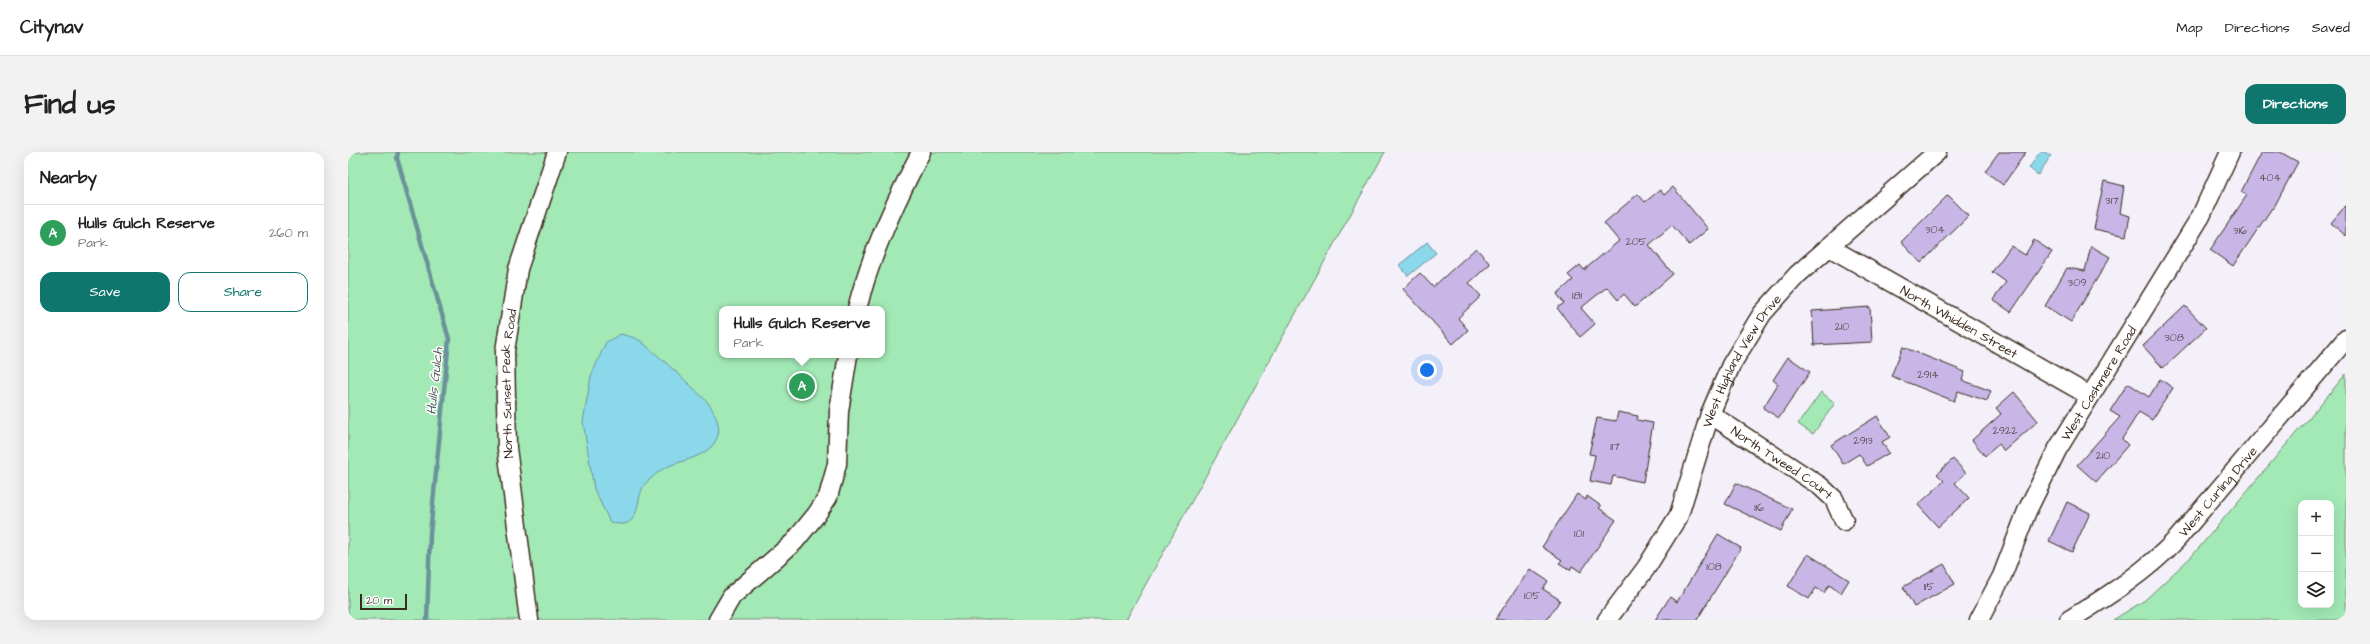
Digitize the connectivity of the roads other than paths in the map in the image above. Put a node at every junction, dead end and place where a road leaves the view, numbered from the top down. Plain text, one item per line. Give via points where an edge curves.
1 (557, 152) edge
2 (921, 152) edge
3 (1937, 152) edge
4 (2230, 152) edge
5 (1829, 247) junction
6 (859, 306) edge
7 (2346, 339) edge
8 (848, 358) edge
9 (2090, 396) junction
10 (1710, 414) junction
11 (1844, 521) dead end
12 (1609, 618) edge
13 (529, 620) edge
14 (718, 620) edge
15 (1979, 620) edge
16 (2069, 620) edge

1 - 13 street, North Sunset Peak Road via 518,269 505,351 507,448
2 - 6 street via 890,211 865,277
3 - 5 street, West Highland View Drive
4 - 9 street, West Cashmere Road via 2201,216
5 - 9 street, North Whidden Street
5 - 10 street, West Highland View Drive via 1797,275 1762,314 1731,365
7 - 16 street, West Curling Drive via 2157,560 2114,592
8 - 14 street via 839,410 837,464 828,497 794,542 732,596
9 - 15 street, West Cashmere Road via 2057,450 2002,576
10 - 11 street, North Tweed Court via 1820,486 1834,499
10 - 12 street, West Highland View Drive via 1679,515 1646,568

